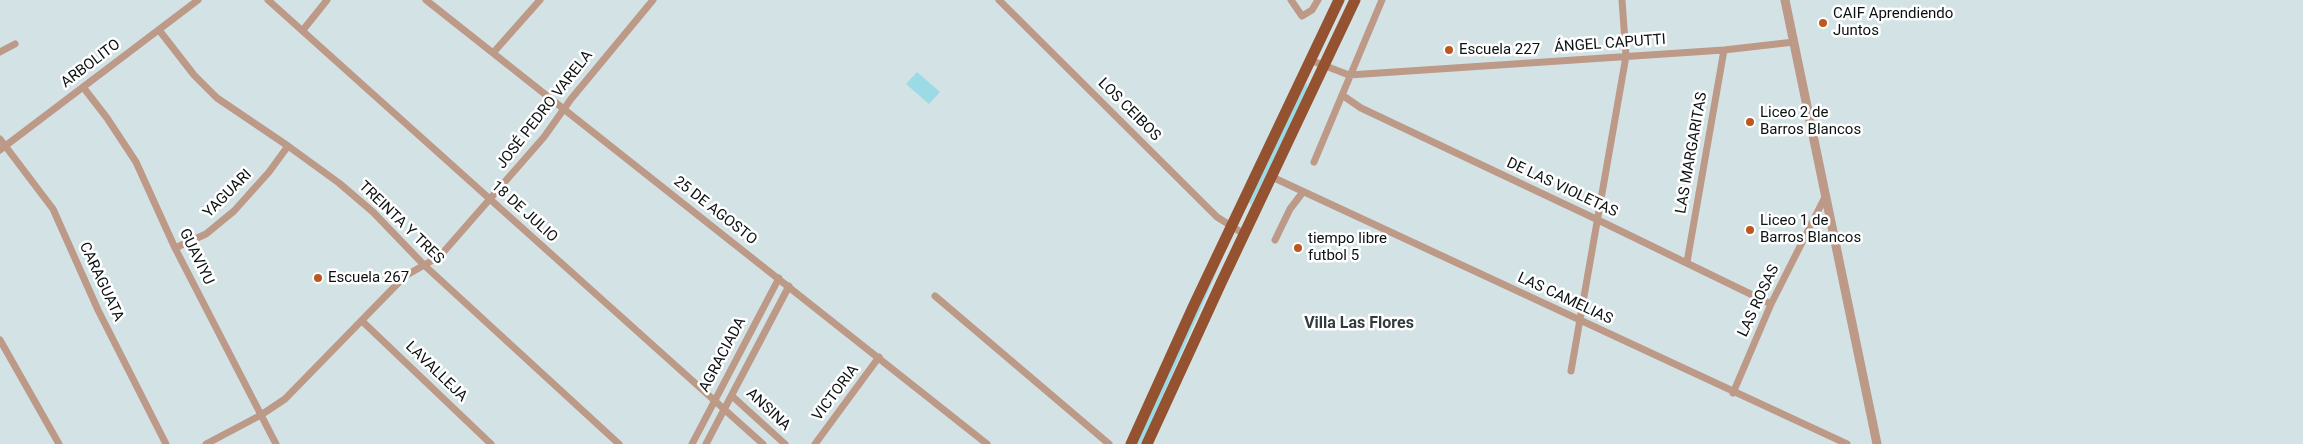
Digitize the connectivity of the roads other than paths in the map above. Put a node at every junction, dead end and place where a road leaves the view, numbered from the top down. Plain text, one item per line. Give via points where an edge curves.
1 (198, 0) edge
2 (268, 0) edge
3 (327, 0) edge
4 (540, 0) edge
5 (653, 0) edge
6 (999, 0) edge
7 (1291, 0) edge
8 (1318, 0) edge
9 (1339, 0) edge
10 (1355, 0) edge
11 (1382, 0) edge
12 (1622, 0) edge
13 (1786, 0) edge
14 (430, 1) edge
15 (158, 30) junction
16 (303, 30) junction
17 (1794, 42) junction
18 (15, 44) dead end
19 (1724, 50) junction
20 (0, 52) edge
21 (493, 53) junction
22 (1626, 56) junction
23 (1310, 60) junction
24 (1324, 66) junction
25 (1349, 75) junction
26 (83, 87) junction
27 (1342, 95) junction
28 (563, 110) junction
29 (0, 139) edge
30 (288, 146) junction
31 (2, 148) edge
32 (1314, 162) dead end
33 (1272, 177) junction
34 (1303, 192) junction
35 (1826, 194) junction
36 (490, 201) junction
37 (1596, 219) junction
38 (1230, 228) junction
39 (1244, 234) junction
40 (1276, 240) dead end
41 (175, 248) junction
42 (1686, 262) junction
43 (424, 265) junction
44 (779, 278) junction
45 (788, 286) junction
46 (935, 296) dead end
47 (1771, 304) junction
48 (1578, 320) junction
49 (362, 321) junction
50 (0, 340) edge
51 (879, 357) junction
52 (1571, 371) dead end
53 (1733, 393) junction
54 (732, 396) junction
55 (715, 400) junction
56 (725, 410) junction
57 (261, 416) junction
58 (59, 444) edge
59 (166, 444) edge
60 (206, 444) edge
61 (276, 444) edge
62 (491, 444) edge
63 (619, 444) edge
64 (692, 444) edge
65 (706, 444) edge
66 (762, 444) edge
67 (785, 444) edge
68 (815, 444) edge
69 (987, 444) edge
70 (1109, 444) edge
71 (1131, 444) edge
72 (1147, 444) edge
73 (1847, 444) edge
74 (1877, 444) edge

1 - 15 street, ARBOLITO
2 - 16 street, 18 DE JULIO
3 - 16 street
4 - 21 street
5 - 28 street, JOSÉ PEDRO VARELA
6 - 38 street, LOS CEIBOS
7 - 8 street via 1302,16 1312,10
9 - 23 highway
10 - 24 highway
11 - 25 street
12 - 22 street
13 - 17 street
14 - 21 street, 25 DE AGOSTO
15 - 26 street, ARBOLITO
15 - 30 street, TREINTA Y TRES via 217,98
16 - 36 street, 18 DE JULIO
17 - 19 street, ÁNGEL CAPUTTI
17 - 35 street
18 - 20 street
19 - 22 street, ÁNGEL CAPUTTI
19 - 42 street, LAS MARGARITAS
21 - 28 street, 25 DE AGOSTO
22 - 25 street, ÁNGEL CAPUTTI
22 - 37 street
23 - 24 street, ÁNGEL CAPUTTI
23 - 38 highway
24 - 25 street, ÁNGEL CAPUTTI
24 - 33 highway
25 - 27 street
26 - 31 street, ARBOLITO
26 - 41 street, GUAVIYU via 136,162
27 - 32 street
27 - 37 street, DE LAS VIOLETAS via 1361,108
28 - 36 street, JOSÉ PEDRO VARELA
28 - 44 street, 25 DE AGOSTO
29 - 31 street, CARAGUATA
30 - 41 street, YAGUARI via 234,211 206,234
30 - 43 street, TREINTA Y TRES via 373,212
31 - 59 street, CARAGUATA via 53,209 98,310
33 - 34 street, LAS CAMELIAS
33 - 39 highway
34 - 40 street via 1290,209
34 - 48 street, LAS CAMELIAS
35 - 47 street, LAS ROSAS
35 - 74 street
36 - 43 street, JOSÉ PEDRO VARELA via 440,256
36 - 55 street, 18 DE JULIO
37 - 42 street, DE LAS VIOLETAS
37 - 48 street
38 - 39 street, LOS CEIBOS
38 - 71 highway
39 - 72 highway
41 - 57 street, GUAVIYU
42 - 47 street, DE LAS VIOLETAS
43 - 49 street, JOSÉ PEDRO VARELA via 405,276
43 - 63 street, TREINTA Y TRES
44 - 45 street, 25 DE AGOSTO
44 - 55 street, AGRACIADA
45 - 51 street, 25 DE AGOSTO
45 - 54 street, AGRACIADA
46 - 70 street
47 - 53 street, LAS ROSAS
48 - 52 street
48 - 53 street, LAS CAMELIAS
49 - 57 street, JOSÉ PEDRO VARELA via 296,388
49 - 62 street, LAVALLEJA
50 - 58 street
51 - 68 street, VICTORIA
51 - 69 street, 25 DE AGOSTO
53 - 73 street, LAS CAMELIAS
54 - 56 street, AGRACIADA
54 - 67 street, ANSINA
55 - 56 street, 18 DE JULIO
55 - 64 street, AGRACIADA
56 - 65 street, AGRACIADA
56 - 66 street, 18 DE JULIO
57 - 60 street, JOSÉ PEDRO VARELA
57 - 61 street, GUAVIYU

